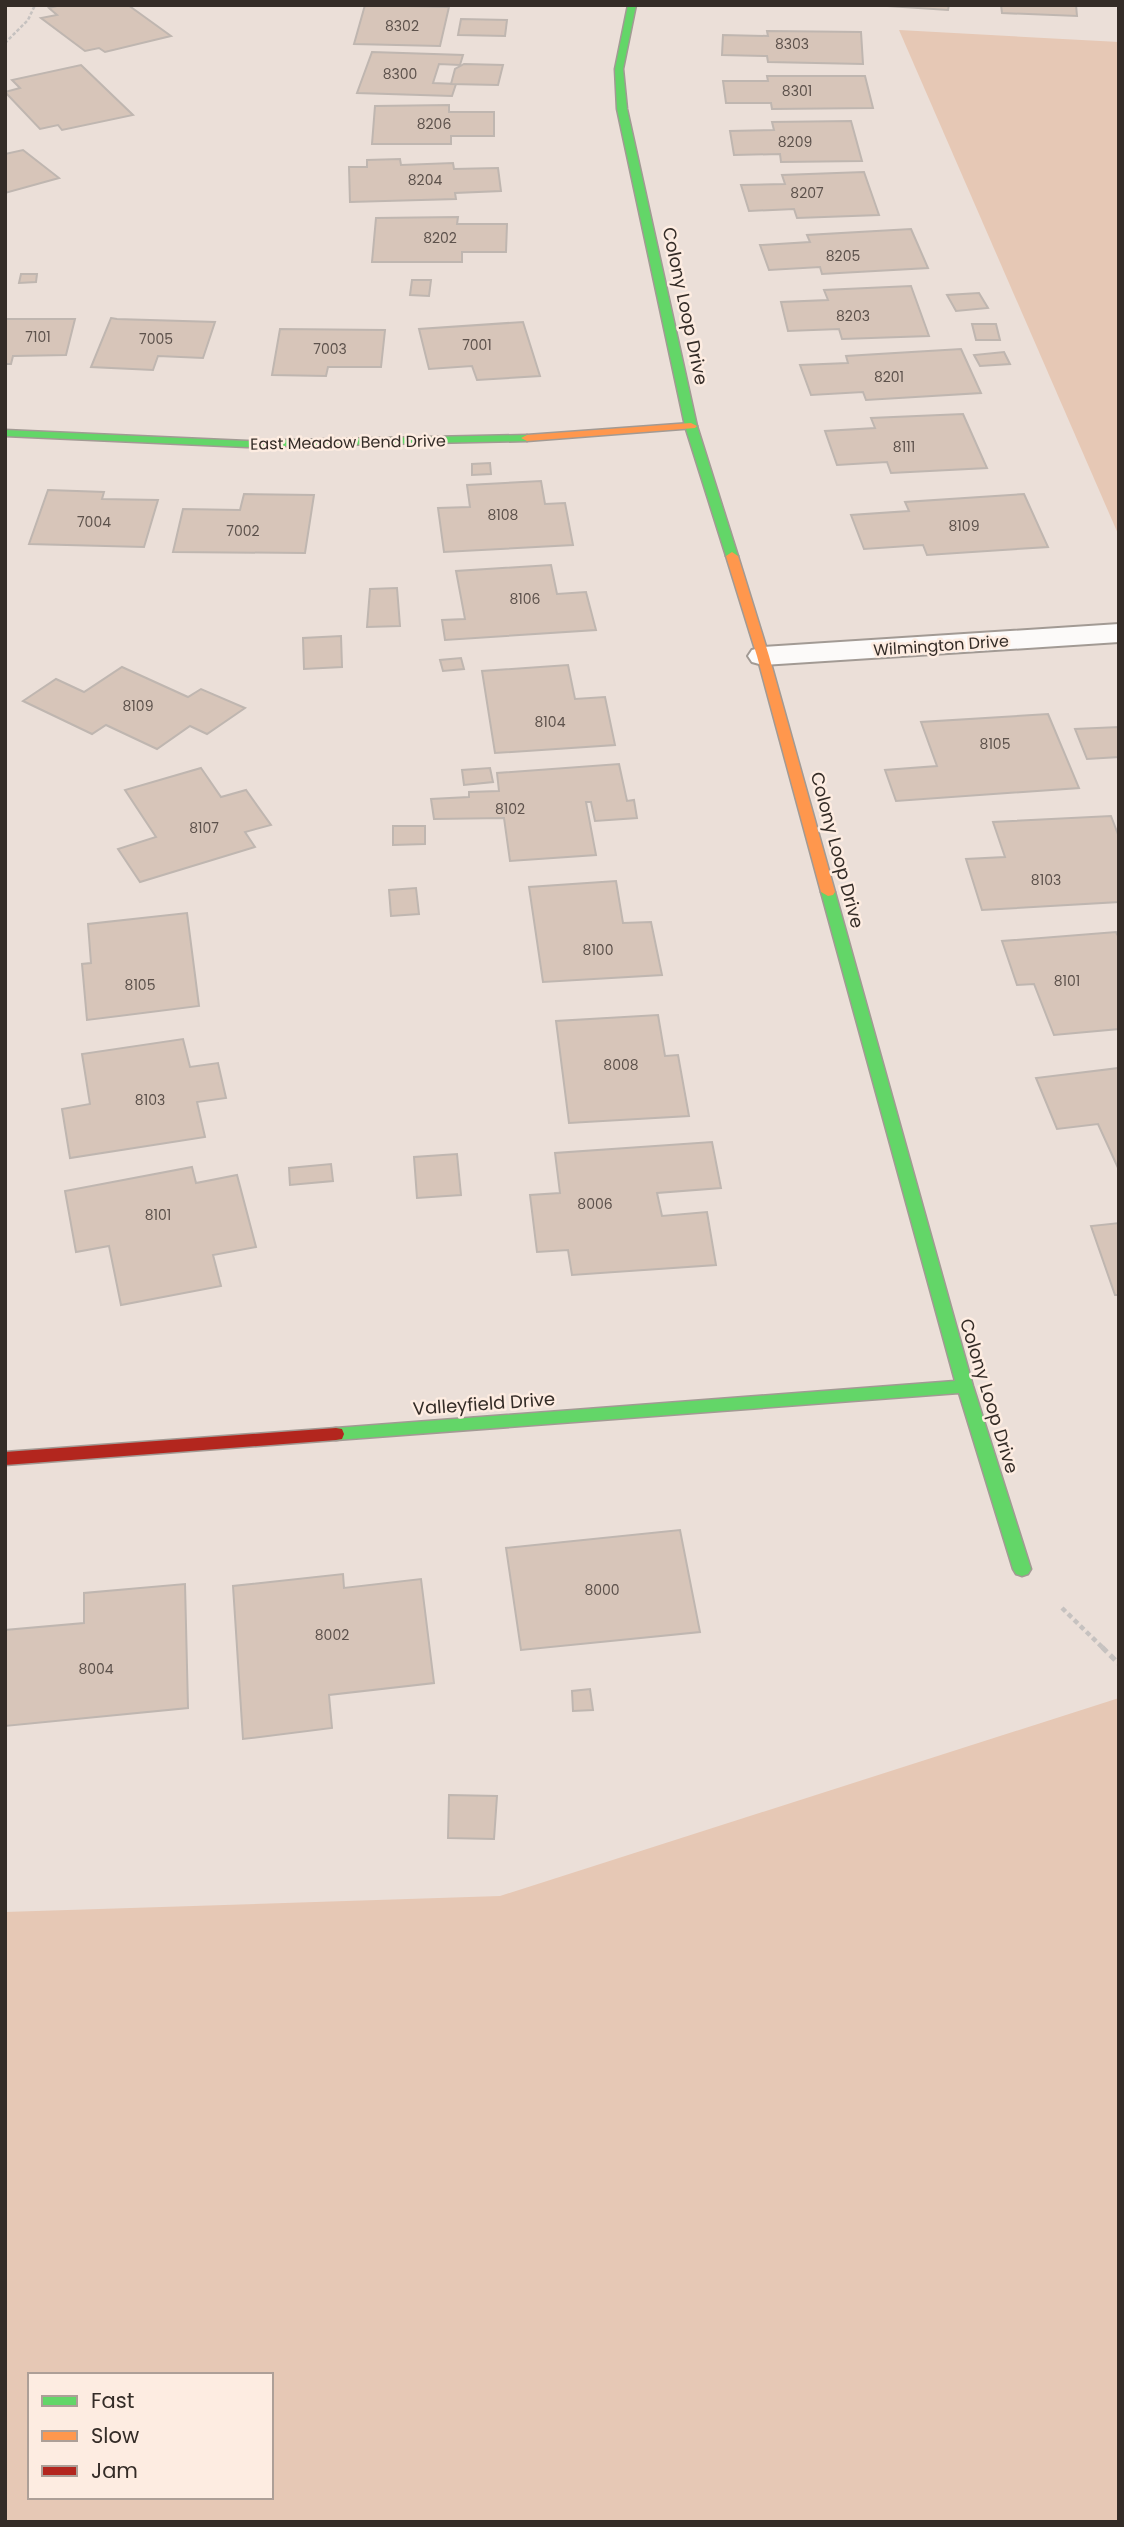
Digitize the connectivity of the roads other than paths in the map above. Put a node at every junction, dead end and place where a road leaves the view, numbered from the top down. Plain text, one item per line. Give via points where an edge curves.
1 (632, 5) edge
2 (691, 426) junction
3 (5, 433) edge
4 (1119, 633) edge
5 (763, 656) junction
6 (965, 1386) junction
7 (5, 1459) edge
8 (1022, 1569) road end

1 - 2 street, Colony Loop Drive via 619,69 622,109
2 - 3 street, East Meadow Bend Drive via 506,439 247,444
2 - 5 street, Colony Loop Drive
4 - 5 street, Wilmington Drive
5 - 6 street, Colony Loop Drive
6 - 7 street, Valleyfield Drive
6 - 8 street, Colony Loop Drive

